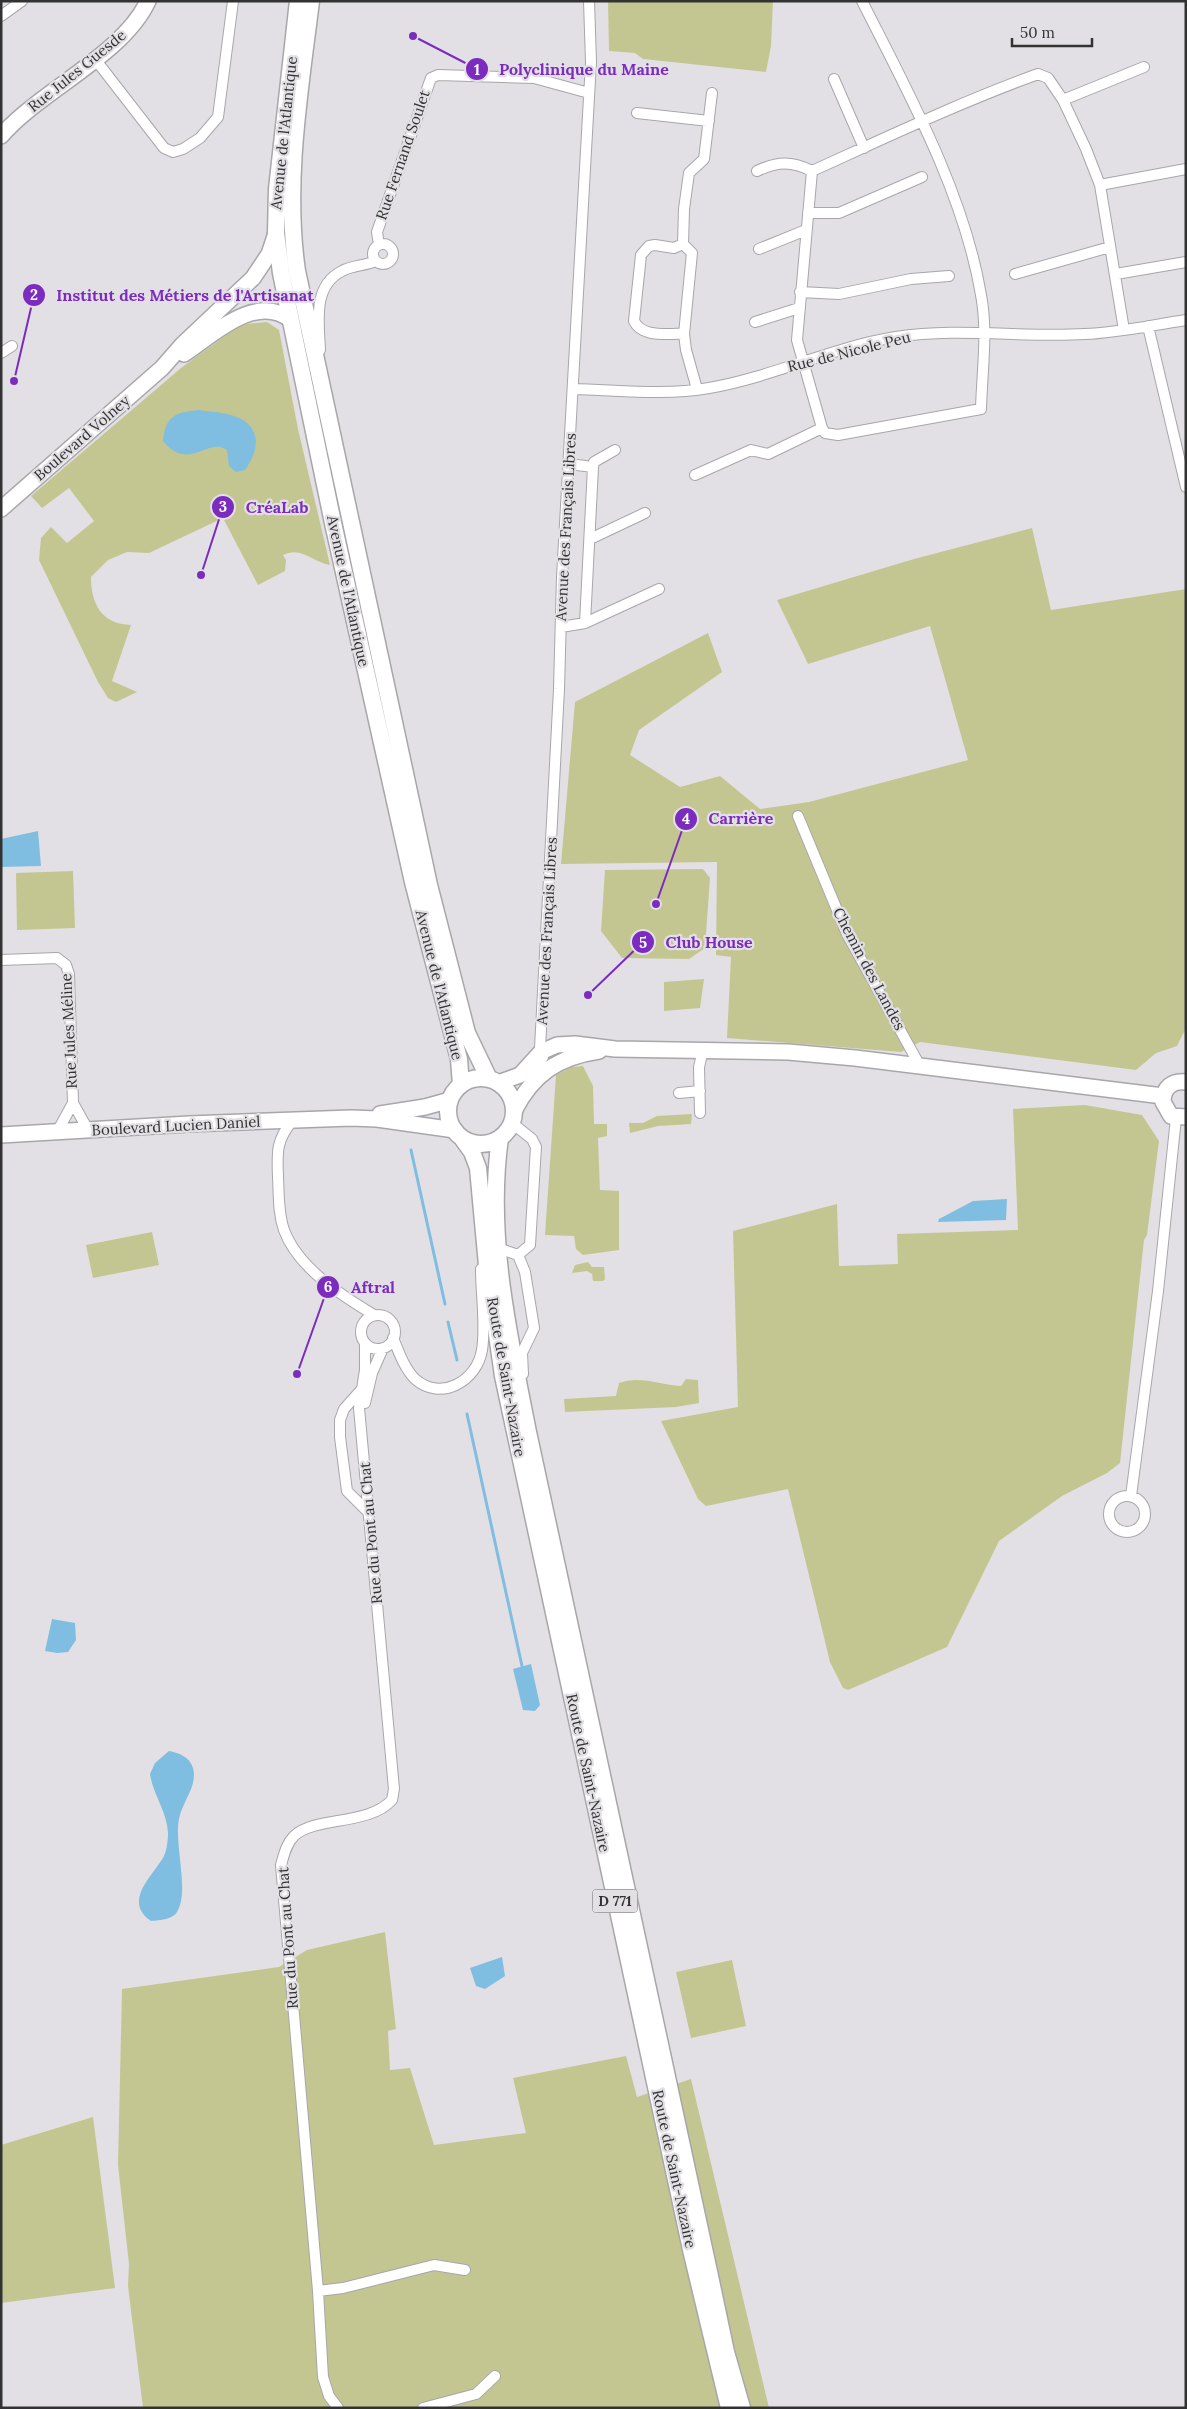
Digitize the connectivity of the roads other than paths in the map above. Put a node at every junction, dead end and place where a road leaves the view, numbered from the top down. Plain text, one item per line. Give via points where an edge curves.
1 (22, 1) edge
2 (148, 1) edge
3 (233, 1) edge
4 (298, 1) edge
5 (311, 1) edge
6 (589, 1) edge
7 (862, 1) edge
8 (1, 16) edge
9 (95, 59) junction
10 (1144, 67) dead end
11 (834, 79) dead end
12 (712, 92) dead end
13 (590, 93) junction
14 (1063, 100) junction
15 (637, 113) dead end
16 (709, 121) junction
17 (923, 122) junction
18 (1, 136) edge
19 (864, 148) junction
20 (1186, 169) edge
21 (757, 171) dead end
22 (812, 171) junction
23 (922, 177) dead end
24 (1100, 185) junction
25 (808, 213) junction
26 (806, 230) junction
27 (276, 233) junction
28 (379, 244) junction
29 (683, 244) junction
30 (1110, 247) junction
31 (760, 249) dead end
32 (376, 261) junction
33 (1186, 262) edge
34 (1015, 274) dead end
35 (1116, 274) junction
36 (949, 276) dead end
37 (800, 292) junction
38 (799, 308) junction
39 (291, 320) junction
40 (1186, 320) edge
41 (755, 322) dead end
42 (1148, 326) junction
43 (1124, 330) junction
44 (984, 332) junction
45 (684, 334) junction
46 (12, 346) dead end
47 (1, 353) edge
48 (802, 362) junction
49 (162, 368) junction
50 (573, 389) junction
51 (697, 389) junction
52 (324, 403) junction
53 (822, 428) junction
54 (615, 450) dead end
55 (569, 464) junction
56 (593, 468) junction
57 (695, 475) dead end
58 (1186, 487) edge
59 (1, 509) edge
60 (645, 513) dead end
61 (590, 539) junction
62 (659, 589) dead end
63 (585, 623) junction
64 (562, 627) junction
65 (798, 816) dead end
66 (1, 960) edge
67 (615, 1049) junction
68 (703, 1050) junction
69 (541, 1052) junction
70 (920, 1066) junction
71 (494, 1081) junction
72 (1186, 1082) edge
73 (533, 1083) junction
74 (461, 1086) junction
75 (700, 1091) junction
76 (679, 1093) dead end
77 (1163, 1096) junction
78 (450, 1100) junction
79 (73, 1102) junction
80 (700, 1113) dead end
81 (513, 1117) junction
82 (351, 1118) junction
83 (1181, 1118) edge
84 (293, 1120) junction
85 (88, 1130) junction
86 (57, 1132) junction
87 (458, 1134) junction
88 (1, 1135) edge
89 (500, 1138) junction
90 (480, 1208) junction
91 (498, 1248) junction
92 (518, 1255) junction
93 (374, 1315) junction
94 (393, 1338) junction
95 (365, 1343) junction
96 (383, 1348) junction
97 (361, 1390) junction
98 (361, 1418) junction
99 (528, 1432) junction
100 (1131, 1496) dead end
101 (369, 1513) junction
102 (465, 2270) dead end
103 (318, 2291) junction
104 (495, 2376) dead end
105 (338, 2408) edge
106 (423, 2408) edge
107 (729, 2408) edge
108 (742, 2408) edge

1 - 8 street
2 - 9 street, Rue Jules Guesde via 133,24
3 - 9 street via 218,117 200,138 183,149 172,152 164,148
4 - 27 main road, Avenue de l'Atlantique via 276,190
5 - 52 main road, Avenue de l'Atlantique via 290,191 292,240
6 - 13 street, Avenue des Français Libres
7 - 17 street
9 - 18 street, Rue Jules Guesde
10 - 14 street
11 - 19 street
12 - 16 street
13 - 28 street, Rue Fernand Soulet via 534,78 438,75 431,78 377,232
13 - 50 street, Avenue des Français Libres
14 - 17 street via 1048,78 1038,74
14 - 24 street
15 - 16 street
16 - 29 street via 704,159 690,173
17 - 19 street
17 - 44 street via 971,247 982,296
19 - 22 street
20 - 24 street
21 - 22 street via 774,163 799,165
22 - 25 street
23 - 25 street via 839,213
24 - 30 street
25 - 26 street
26 - 31 street
26 - 37 street
27 - 39 main road, Avenue de l'Atlantique
27 - 49 street, Boulevard Volney via 269,254 253,278
28 - 32 street, Rue Fernand Soulet via 373,251
28 - 32 street, Rue Fernand Soulet via 389,246 393,256 387,263
29 - 45 street via 692,253
29 - 45 street via 674,248 649,246 641,255 634,321 644,332
30 - 34 street
30 - 35 street
32 - 52 street, Rue Fernand Soulet via 341,271 332,278 321,297 318,307
33 - 35 street
35 - 43 street
36 - 37 street via 911,279 839,294
37 - 38 street
38 - 41 street
38 - 48 street via 796,340
39 - 49 street, Boulevard Volney via 283,314 267,311 237,318
39 - 74 main road, Avenue de l'Atlantique via 413,882 459,1059
40 - 42 street, Rue de Nicole Peu
42 - 43 street, Rue de Nicole Peu
42 - 58 street
43 - 44 street, Rue de Nicole Peu via 1032,335
44 - 48 street, Rue de Nicole Peu via 933,332 894,337
44 - 53 street via 981,408 838,435 825,433
45 - 51 street
46 - 47 street
48 - 51 street, Rue de Nicole Peu via 756,378
48 - 53 street
49 - 59 street, Boulevard Volney
50 - 51 street, Rue de Nicole Peu via 654,394
50 - 55 street, Avenue des Français Libres
52 - 71 main road, Avenue de l'Atlantique via 429,885 467,1033
53 - 57 street via 768,454 751,450
54 - 56 street via 594,462
55 - 56 street
55 - 64 street, Avenue des Français Libres
56 - 61 street
60 - 61 street
61 - 63 street
62 - 63 street
63 - 64 street
64 - 69 street, Avenue des Français Libres
65 - 70 street, Chemin des Landes via 847,934
66 - 79 street, Rue Jules Méline via 57,958 66,965 69,974
67 - 68 street
67 - 69 street via 575,1044 557,1045
67 - 73 street via 570,1057 556,1063
68 - 70 street via 788,1052
68 - 75 street via 699,1067
69 - 71 street via 520,1075
69 - 73 street, Avenue des Français Libres via 544,1057 534,1074
70 - 77 street
71 - 74 main road via 479,1078
71 - 81 main road via 510,1094
72 - 77 street via 1172,1083
73 - 81 street via 520,1099
74 - 78 main road
75 - 76 street
75 - 80 street
77 - 83 street via 1164,1107
78 - 82 street, Boulevard Lucien Daniel
78 - 87 main road via 448,1112
79 - 85 street, Rue Jules Méline
79 - 86 street
81 - 89 main road
81 - 92 street via 536,1148 530,1245
82 - 84 street, Boulevard Lucien Daniel
82 - 87 street, Boulevard Lucien Daniel via 386,1120
83 - 100 street
84 - 85 street, Boulevard Lucien Daniel
84 - 93 street via 278,1143 280,1212 289,1242 312,1269
85 - 86 street, Boulevard Lucien Daniel
86 - 88 street, Boulevard Lucien Daniel
87 - 89 main road via 481,1144
87 - 90 main road, Route de Saint-Nazaire via 472,1152 478,1168
89 - 91 main road, Route de Saint-Nazaire via 496,1168
90 - 94 street via 483,1335 482,1352 474,1370 462,1382 436,1389 415,1378
90 - 107 main road, Route de Saint-Nazaire / D 771 via 503,1376 692,2254
91 - 92 street
91 - 99 main road, Route de Saint-Nazaire via 508,1329
92 - 99 street via 525,1272 534,1328 522,1353
93 - 94 street via 387,1318 392,1323
93 - 95 street via 363,1323 361,1336
94 - 96 street
95 - 96 street via 369,1347
95 - 97 street
96 - 98 street via 372,1372
97 - 98 street
97 - 101 street via 344,1409 340,1437 347,1491
98 - 101 street, Rue du Pont au Chat
99 - 108 main road, Route de Saint-Nazaire via 726,2352
101 - 103 street, Rue du Pont au Chat via 394,1789 392,1800 376,1812 306,1829 286,1846 281,1864
102 - 103 street via 434,2266
103 - 105 street, Rue du Pont au Chat via 322,2377
104 - 106 street via 476,2394

